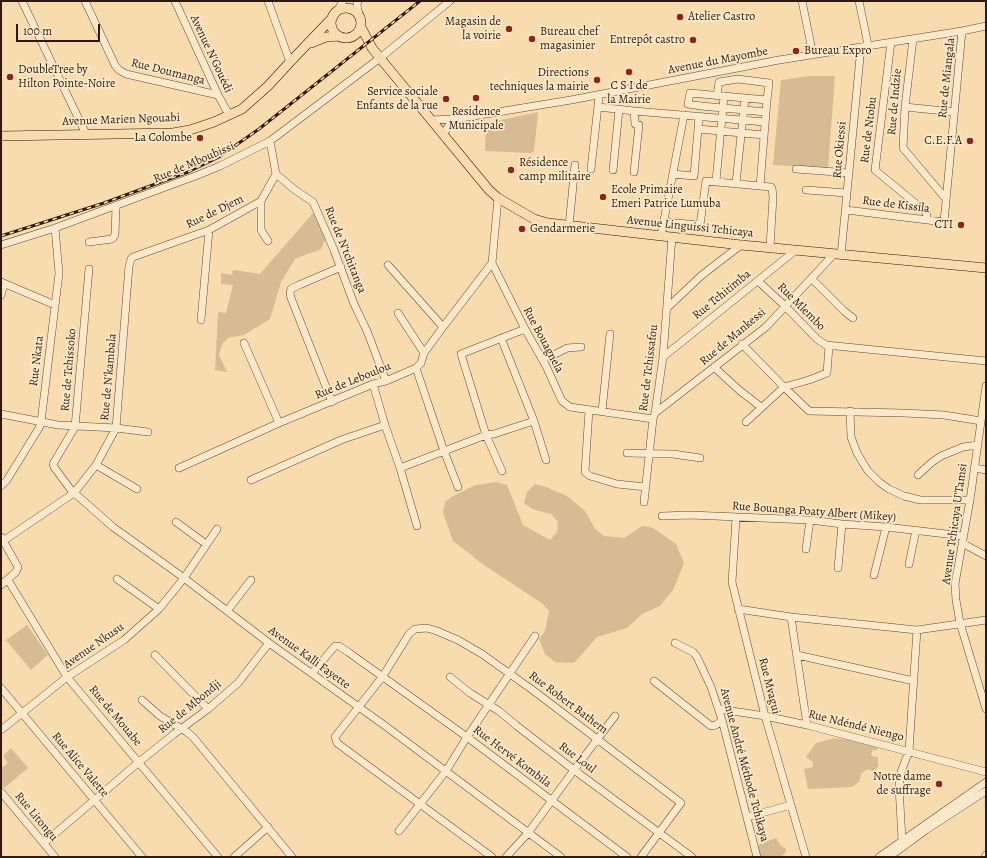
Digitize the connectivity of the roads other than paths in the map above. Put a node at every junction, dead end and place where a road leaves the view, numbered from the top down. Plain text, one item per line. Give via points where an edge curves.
1 (22, 1) edge
2 (85, 1) edge
3 (175, 1) edge
4 (268, 1) edge
5 (343, 1) edge
6 (450, 1) edge
7 (802, 1) edge
8 (859, 1) edge
9 (357, 2) edge
10 (334, 15) junction
11 (359, 16) junction
12 (986, 26) edge
13 (361, 27) junction
14 (962, 31) junction
15 (339, 36) junction
16 (349, 38) junction
17 (912, 39) junction
18 (891, 42) junction
19 (308, 44) junction
20 (865, 46) junction
21 (372, 48) junction
22 (812, 55) junction
23 (380, 58) junction
24 (290, 62) junction
25 (218, 95) junction
26 (598, 96) junction
27 (720, 96) junction
28 (745, 98) junction
29 (767, 100) junction
30 (598, 107) junction
31 (723, 108) junction
32 (905, 108) junction
33 (619, 110) junction
34 (744, 110) junction
35 (634, 111) junction
36 (766, 112) junction
37 (954, 112) junction
38 (229, 115) junction
39 (684, 115) junction
40 (699, 117) junction
41 (455, 119) junction
42 (721, 119) junction
43 (431, 120) junction
44 (743, 121) junction
45 (765, 122) junction
46 (698, 129) junction
47 (720, 131) junction
48 (742, 133) junction
49 (86, 134) junction
50 (443, 135) junction
51 (764, 135) junction
52 (1, 136) edge
53 (270, 141) junction
54 (575, 165) dead end
55 (592, 169) dead end
56 (796, 169) dead end
57 (613, 170) dead end
58 (634, 172) dead end
59 (849, 173) junction
60 (276, 174) junction
61 (673, 174) junction
62 (716, 181) junction
63 (736, 183) junction
64 (760, 186) junction
65 (806, 190) dead end
66 (847, 193) junction
67 (498, 198) junction
68 (946, 199) junction
69 (261, 201) junction
70 (116, 206) junction
71 (846, 210) junction
72 (926, 220) junction
73 (664, 222) junction
74 (944, 222) joint
75 (569, 226) junction
76 (55, 228) junction
77 (209, 230) junction
78 (661, 236) junction
79 (672, 237) junction
80 (268, 241) dead end
81 (88, 242) dead end
82 (1, 245) edge
83 (741, 245) junction
84 (770, 247) junction
85 (796, 250) junction
86 (838, 254) junction
87 (130, 262) joint
88 (492, 263) junction
89 (388, 266) dead end
90 (341, 267) junction
91 (986, 268) edge
92 (89, 269) dead end
93 (812, 279) junction
94 (758, 281) junction
95 (3, 283) edge
96 (1, 295) edge
97 (55, 305) junction
98 (785, 306) junction
99 (667, 308) junction
100 (398, 313) dead end
101 (853, 318) dead end
102 (201, 320) dead end
103 (443, 327) junction
104 (525, 329) junction
105 (610, 334) dead end
106 (501, 338) junction
107 (244, 343) dead end
108 (742, 344) junction
109 (829, 346) junction
110 (581, 347) dead end
111 (424, 353) junction
112 (662, 357) junction
113 (542, 358) junction
114 (986, 361) edge
115 (714, 367) junction
116 (416, 368) junction
117 (386, 381) junction
118 (373, 384) junction
119 (986, 386) edge
120 (784, 387) junction
121 (332, 402) junction
122 (762, 407) junction
123 (589, 410) junction
124 (602, 411) junction
125 (850, 411) junction
126 (1, 414) edge
127 (654, 416) junction
128 (981, 420) junction
129 (534, 421) junction
130 (41, 422) junction
131 (746, 422) dead end
132 (279, 423) junction
133 (385, 424) junction
134 (75, 426) junction
135 (116, 428) junction
136 (148, 432) dead end
137 (486, 436) junction
138 (978, 445) junction
139 (444, 451) junction
140 (627, 453) dead end
141 (650, 454) junction
142 (700, 458) dead end
143 (546, 460) dead end
144 (96, 465) junction
145 (54, 467) joint
146 (179, 468) dead end
147 (400, 468) junction
148 (974, 468) junction
149 (986, 470) edge
150 (502, 471) dead end
151 (918, 475) dead end
152 (251, 480) dead end
153 (1, 486) edge
154 (646, 487) junction
155 (458, 488) dead end
156 (137, 489) dead end
157 (74, 493) junction
158 (970, 500) junction
159 (644, 502) dead end
160 (662, 516) dead end
161 (736, 518) junction
162 (810, 520) junction
163 (176, 522) dead end
164 (842, 524) junction
165 (417, 526) dead end
166 (886, 527) junction
167 (217, 529) dead end
168 (916, 530) junction
169 (2, 539) edge
170 (963, 539) junction
171 (206, 544) junction
172 (806, 550) dead end
173 (986, 556) edge
174 (909, 564) dead end
175 (838, 568) dead end
176 (874, 575) dead end
177 (184, 578) junction
178 (116, 579) dead end
179 (8, 580) junction
180 (251, 580) dead end
181 (1, 585) edge
182 (159, 609) junction
183 (738, 609) junction
184 (227, 611) junction
185 (791, 617) junction
186 (986, 620) edge
187 (960, 623) junction
188 (917, 630) junction
189 (535, 636) dead end
190 (269, 643) junction
191 (675, 643) dead end
192 (155, 655) dead end
193 (797, 655) junction
194 (312, 673) junction
195 (510, 674) junction
196 (383, 676) junction
197 (68, 677) junction
198 (450, 677) dead end
199 (654, 681) dead end
200 (914, 681) junction
201 (1, 688) edge
202 (142, 700) dead end
203 (488, 704) junction
204 (359, 707) junction
205 (208, 709) junction
206 (719, 709) junction
207 (986, 709) edge
208 (22, 713) junction
209 (615, 716) dead end
210 (765, 716) junction
211 (722, 720) junction
212 (807, 725) junction
213 (181, 729) junction
214 (1, 730) edge
215 (467, 737) junction
216 (597, 739) junction
217 (908, 751) junction
218 (139, 762) junction
219 (574, 770) junction
220 (446, 771) junction
221 (986, 772) edge
222 (986, 782) edge
223 (986, 791) edge
224 (1, 792) edge
225 (95, 800) junction
226 (552, 801) junction
227 (421, 804) junction
228 (791, 805) junction
229 (747, 817) junction
230 (268, 827) junction
231 (399, 830) dead end
232 (528, 833) junction
233 (659, 833) junction
234 (902, 840) junction
235 (44, 843) junction
236 (55, 857) edge
237 (142, 857) edge
238 (218, 857) edge
239 (234, 857) edge
240 (292, 857) edge
241 (492, 857) edge
242 (506, 857) edge
243 (561, 857) edge
244 (628, 857) edge
245 (641, 857) edge
246 (692, 857) edge
247 (757, 857) edge
248 (806, 857) edge
249 (879, 857) edge
250 (888, 857) edge

1 - 49 street
2 - 25 street, Rue Doumanga via 119,70 126,74
3 - 25 street, Avenue N'Gouédi
4 - 24 street
5 - 10 street, Avenue Marien Ngouabi
6 - 23 street, Rue de Mboubissi
7 - 22 street
8 - 20 street, Rue Okiessi
9 - 11 street
10 - 11 main road via 340,10 350,9 356,11
10 - 15 main road via 332,27
10 - 19 main road, Avenue Marien Ngouabi
11 - 13 main road
12 - 14 street, Avenue du Mayombe
13 - 16 main road
13 - 21 main road
14 - 17 street, Avenue du Mayombe
14 - 37 street, Rue de Miangala
15 - 16 main road
15 - 19 main road, Avenue Marien Ngouabi via 326,37
16 - 21 main road
17 - 18 street, Avenue du Mayombe
17 - 32 street, Rue de Indzie
18 - 20 street, Avenue du Mayombe
18 - 72 street, Rue de Ntobu via 876,170 927,213
19 - 24 main road, Avenue Marien Ngouabi
20 - 22 street, Avenue du Mayombe
20 - 59 street, Rue Okiessi
21 - 23 main road, Avenue Linguissi Tchicaya
22 - 26 street, Avenue du Mayombe
23 - 43 main road, Avenue Linguissi Tchicaya
23 - 53 street, Rue de Mboubissi
24 - 38 main road, Avenue Marien Ngouabi via 242,109
25 - 38 street, Avenue N'Gouédi
26 - 30 street
26 - 41 street, Avenue du Mayombe
27 - 28 street
27 - 29 street via 719,82 738,79 769,83
27 - 31 street
27 - 31 street via 690,93 688,104
28 - 29 street
28 - 34 street
29 - 36 street
30 - 33 street
30 - 55 street
31 - 34 street
31 - 42 street
32 - 37 street
32 - 68 street, Rue de Indzie via 903,148
33 - 35 street
33 - 57 street
34 - 36 street
34 - 44 street
35 - 39 street
35 - 58 street via 635,124 639,125
36 - 45 street
37 - 68 street, Rue de Miangala
38 - 49 main road, Avenue Marien Ngouabi via 190,130 173,133
39 - 40 street
39 - 61 street
40 - 42 street
40 - 46 street
41 - 43 street, Avenue du Mayombe
41 - 50 street
42 - 44 street
42 - 47 street
43 - 50 main road, Avenue Linguissi Tchicaya
44 - 45 street
44 - 48 street
45 - 51 street
46 - 47 street
46 - 61 street via 694,176
47 - 48 street
47 - 62 street
48 - 51 street
48 - 63 street
49 - 52 main road, Avenue Marien Ngouabi
50 - 67 main road, Avenue Linguissi Tchicaya
51 - 64 street
53 - 60 street
53 - 70 street, Rue de Mboubissi via 220,166
54 - 75 street
56 - 59 street
59 - 66 street, Rue Okiessi
60 - 69 street, Rue de Djem
60 - 90 street, Rue de N'tchitanga via 313,202
61 - 73 street
62 - 63 street
62 - 73 street via 706,181 700,225
63 - 64 street
64 - 84 street via 771,187 773,191
65 - 66 street
66 - 71 street, Rue Okiessi
67 - 75 main road, Avenue Linguissi Tchicaya via 534,219
67 - 88 street
68 - 74 street, Rue de Miangala
69 - 77 street, Rue de Djem
69 - 80 street via 261,230
70 - 76 street, Rue de Mboubissi
70 - 81 street via 114,238
71 - 72 street, Rue de Kissila
71 - 86 street, Rue Okiessi
72 - 74 street, Rue de Kissila
73 - 78 street
75 - 78 main road, Avenue Linguissi Tchicaya
76 - 82 street, Rue de Mboubissi
76 - 97 street, Rue Nkata via 59,273
77 - 87 street, Rue de Djem via 133,258
77 - 102 street
78 - 79 main road, Avenue Linguissi Tchicaya
79 - 83 main road, Avenue Linguissi Tchicaya
79 - 99 street, Rue de Tchissafou
83 - 84 main road, Avenue Linguissi Tchicaya
83 - 99 street via 702,274
84 - 85 main road, Avenue Linguissi Tchicaya
85 - 86 main road, Avenue Linguissi Tchicaya
85 - 94 street, Rue Tchitimba
86 - 91 main road, Avenue Linguissi Tchicaya
86 - 93 street, Rue de Mankessi
87 - 135 street, Rue de N'kambala
88 - 103 street
88 - 104 street, Rue Bouagnela
89 - 103 street
90 - 117 street, Rue de N'tchitanga
90 - 121 street via 291,289 290,298
92 - 134 street, Rue de Tchissoko
93 - 98 street, Rue de Mankessi
93 - 101 street
94 - 98 street, Rue Mlembo
94 - 112 street, Rue Tchitimba
95 - 96 street
95 - 97 street
97 - 130 street, Rue Nkata
98 - 108 street, Rue de Mankessi via 766,327
98 - 109 street, Rue Mlembo via 816,339
99 - 112 street, Rue de Tchissafou
100 - 111 street
103 - 111 street
104 - 106 street
104 - 113 street, Rue Bouagnela
105 - 124 street
106 - 129 street
106 - 137 street via 461,354
107 - 132 street
108 - 115 street, Rue de Mankessi
108 - 120 street
109 - 114 street, Rue Mlembo
109 - 120 street via 827,373
110 - 113 street via 567,348 550,357
111 - 116 street via 421,363
112 - 127 street, Rue de Tchissafou
113 - 123 street, Rue Bouagnela via 562,401 570,407
115 - 122 street
115 - 127 street, Rue de Mankessi
116 - 117 street, Rue de Leboulou
116 - 139 street
117 - 118 street, Rue de Leboulou
118 - 121 street, Rue de Leboulou
118 - 133 street
119 - 128 street, Avenue Tchicaya U'Tamsi
120 - 122 street
120 - 125 street via 809,411
121 - 132 street, Rue de Leboulou
122 - 131 street
123 - 124 street, Rue Bouagnela
123 - 154 street via 585,472 617,484
124 - 127 street, Rue Bouagnela
125 - 128 street
125 - 158 street via 851,437 856,453 868,472 884,486 904,496 920,500
126 - 130 street
127 - 141 street, Rue de Tchissafou
128 - 138 street, Avenue Tchicaya U'Tamsi
129 - 137 street
129 - 143 street
130 - 134 street
130 - 153 street, Rue Nkata
132 - 146 street, Rue de Leboulou
133 - 147 street
133 - 152 street via 340,440
134 - 135 street
134 - 145 street, Rue de Tchissoko via 54,461
135 - 136 street
135 - 144 street, Rue de N'kambala
137 - 139 street
137 - 150 street
138 - 148 street, Avenue Tchicaya U'Tamsi
138 - 151 street via 941,456
139 - 147 street
139 - 155 street
140 - 141 street
141 - 142 street
141 - 154 street, Rue de Tchissafou
144 - 156 street
144 - 157 street, Rue de N'kambala
145 - 157 street, Avenue Kalli Fayette
147 - 165 street
148 - 149 street
148 - 158 street, Avenue Tchicaya U'Tamsi
154 - 159 street, Rue de Tchissafou
157 - 169 street, Rue de N'kambala
157 - 177 street, Avenue Kalli Fayette via 113,527
158 - 170 street, Avenue Tchicaya U'Tamsi
160 - 161 street, Rue Bouanga Poaty Albert (Mikey)
161 - 162 street, Rue Bouanga Poaty Albert (Mikey)
161 - 183 street, Rue Mvagui via 732,582
162 - 164 street, Rue Bouanga Poaty Albert (Mikey)
162 - 172 street
163 - 171 street
164 - 166 street, Rue Bouanga Poaty Albert (Mikey)
164 - 175 street
166 - 168 street, Rue Bouanga Poaty Albert (Mikey)
166 - 176 street
167 - 171 street, Avenue Nkusu
168 - 170 street, Rue Bouanga Poaty Albert (Mikey)
168 - 174 street
169 - 179 street via 18,567
170 - 173 street
170 - 187 street, Avenue Tchicaya U'Tamsi via 956,584
171 - 177 street, Avenue Nkusu
177 - 182 street, Avenue Nkusu
177 - 184 street, Avenue Kalli Fayette
178 - 182 street
179 - 181 street
179 - 197 street, Rue de Mouabe
180 - 184 street
182 - 197 street, Avenue Nkusu via 124,640
183 - 185 street
183 - 210 street, Rue Mvagui
184 - 190 street, Avenue Kalli Fayette
185 - 188 street
185 - 193 street
186 - 187 street
187 - 188 street
187 - 207 street, Avenue Tchicaya U'Tamsi
188 - 200 street
189 - 195 street
190 - 194 street, Avenue Kalli Fayette
190 - 205 street, Rue de Mbondji via 238,683
191 - 206 street, Avenue André Méthode Tchikaya via 693,652 697,657
192 - 205 street
193 - 200 street
193 - 212 street
194 - 196 street, Rue Hervé Kombila via 337,646
194 - 204 street, Avenue Kalli Fayette
195 - 196 street, Rue Robert Bathem via 458,640 427,628 415,629 409,634
195 - 203 street
195 - 216 street, Rue Robert Bathem
196 - 204 street, Rue Robert Bathem
196 - 215 street, Rue Hervé Kombila
197 - 208 street, Avenue Nkusu
197 - 218 street, Rue de Mouabe
198 - 203 street, Rue Loul
199 - 211 street via 711,726
200 - 217 street
201 - 208 street, Rue Alice Valette
202 - 213 street via 168,722
203 - 215 street
203 - 219 street, Rue Loul
204 - 220 street, Avenue Kalli Fayette
204 - 227 street, Rue Robert Bathem via 335,737 337,742
205 - 213 street, Rue de Mbondji
206 - 210 street, Rue Ndéndé Niengo
206 - 211 street, Avenue André Méthode Tchikaya
208 - 214 street, Avenue Nkusu
208 - 225 street, Rue Alice Valette
209 - 216 street
210 - 212 street, Rue Ndéndé Niengo
210 - 228 street, Rue Mvagui
211 - 229 street, Avenue André Méthode Tchikaya
212 - 217 street, Rue Ndéndé Niengo
213 - 218 street, Rue de Mbondji
213 - 230 street via 193,738
215 - 220 street
215 - 226 street, Rue Hervé Kombila
216 - 219 street
216 - 233 street, Rue Robert Bathem via 681,803
217 - 221 street, Rue Ndéndé Niengo
217 - 234 street via 899,786
218 - 225 street, Rue de Mbondji
218 - 238 street, Rue de Mouabe
219 - 226 street
219 - 233 street, Rue Loul
220 - 227 street
220 - 232 street, Avenue Kalli Fayette
222 - 234 street
223 - 250 street
224 - 235 street, Rue Litongu
225 - 235 street, Rue de Mbondji
225 - 237 street, Rue Alice Valette
226 - 232 street
226 - 244 street, Rue Hervé Kombila
227 - 231 street
227 - 241 street
228 - 229 street
228 - 248 street, Rue Mvagui
229 - 247 street, Avenue André Méthode Tchikaya
230 - 239 street
230 - 240 street
232 - 242 street
232 - 243 street, Avenue Kalli Fayette
233 - 245 street
233 - 246 street, Rue Loul
234 - 249 street
235 - 236 street, Rue Litongu

